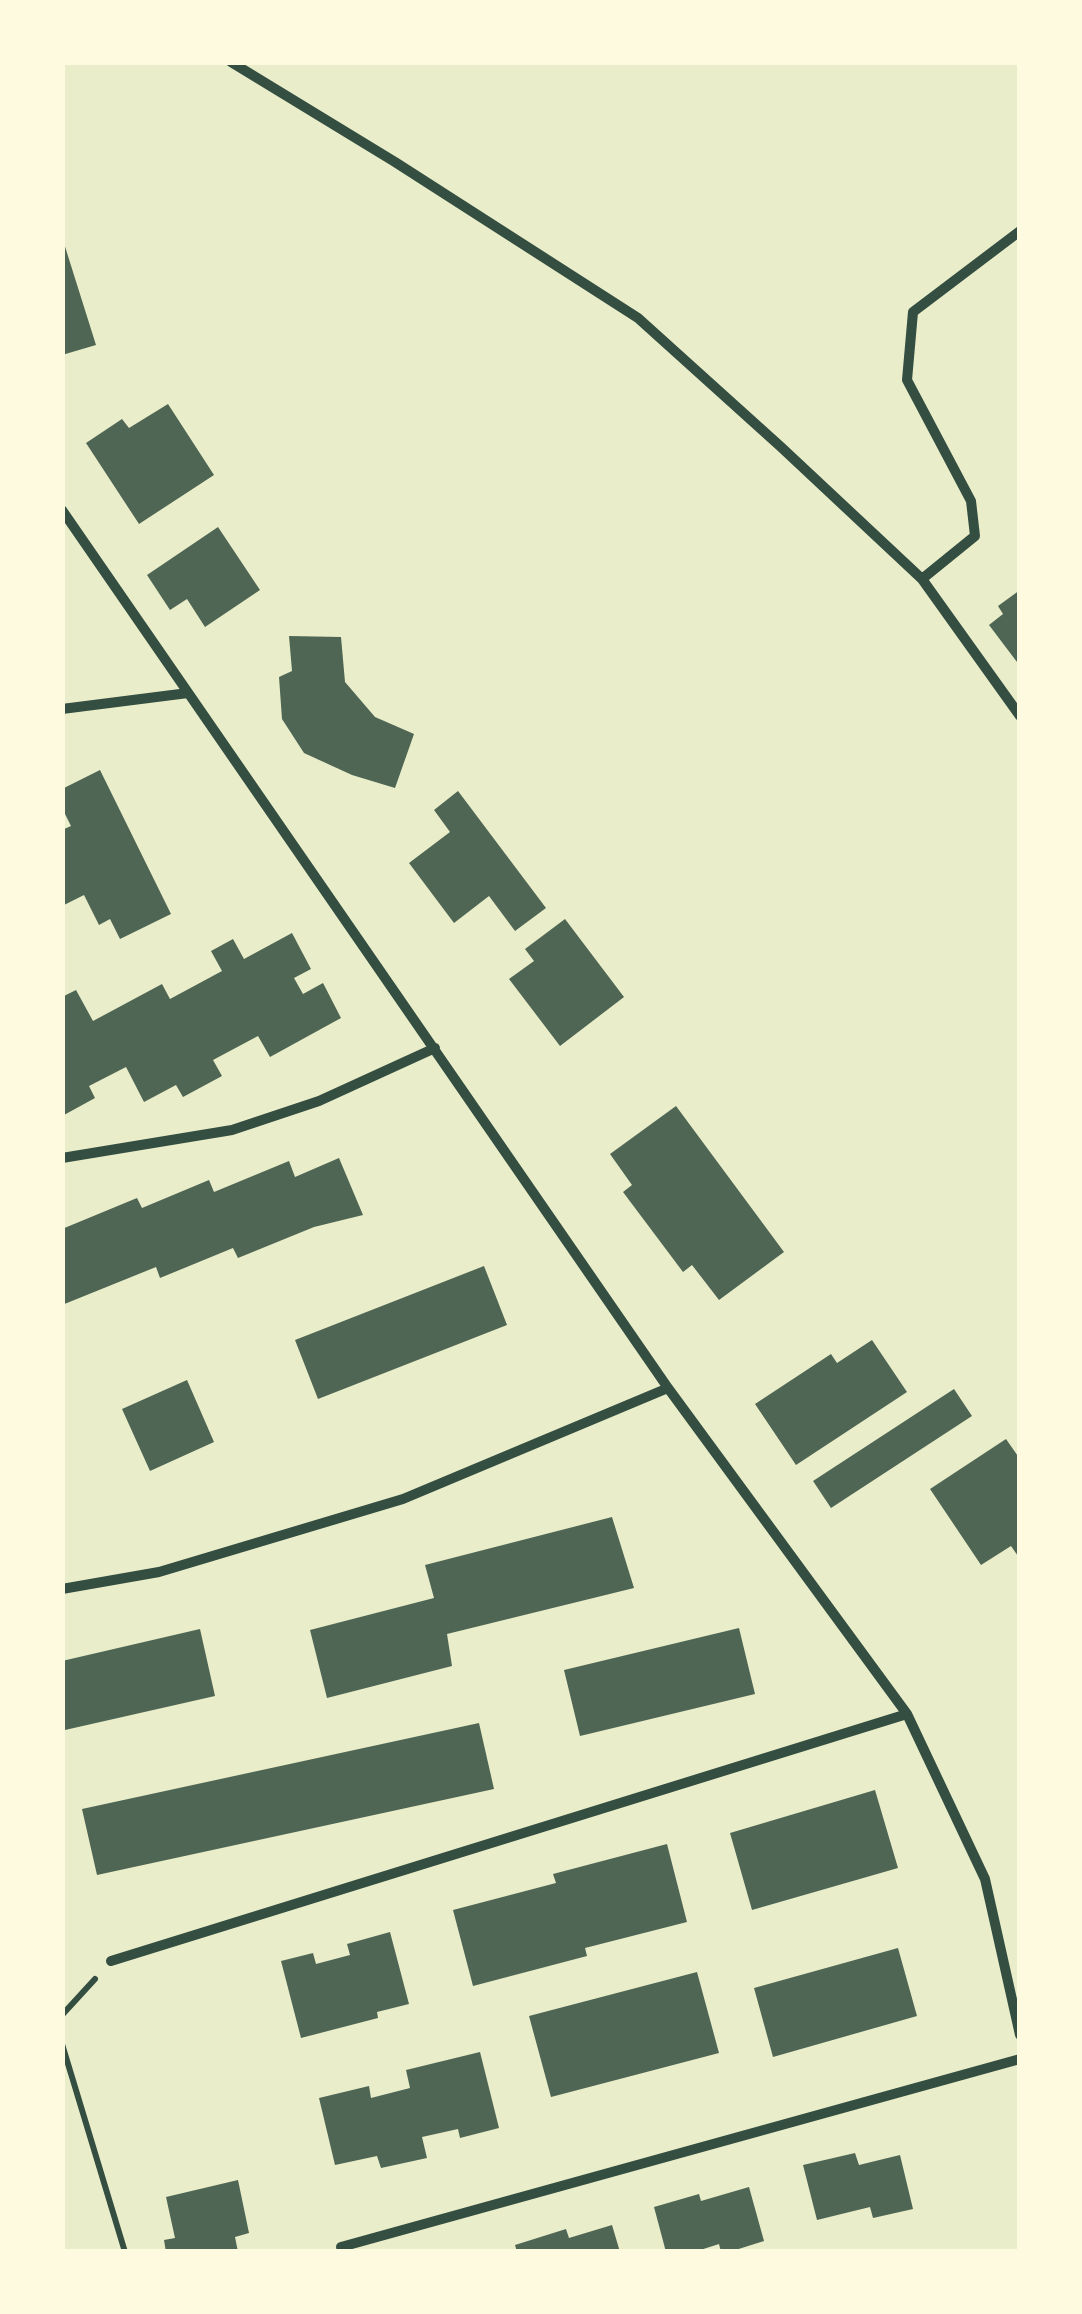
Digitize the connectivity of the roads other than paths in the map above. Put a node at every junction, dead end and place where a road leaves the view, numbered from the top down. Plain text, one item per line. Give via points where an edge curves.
1 (231, 62) edge
2 (1020, 232) edge
3 (62, 510) edge
4 (922, 579) junction
5 (188, 693) junction
6 (62, 710) edge
7 (1020, 716) edge
8 (435, 1048) junction
9 (62, 1158) edge
10 (668, 1388) junction
11 (62, 1588) edge
12 (906, 1714) junction
13 (111, 1961) road end
14 (1020, 2035) edge
15 (1020, 2059) edge
16 (340, 2247) dead end

1 - 4 street via 638,318
2 - 4 street via 913,312 907,380 971,501 975,536
3 - 5 street
4 - 7 street
5 - 6 street
5 - 8 street
8 - 9 street via 319,1101 232,1130
8 - 10 street
10 - 11 street via 402,1499 159,1572
10 - 12 street
12 - 13 street
12 - 14 street via 985,1879
15 - 16 street

